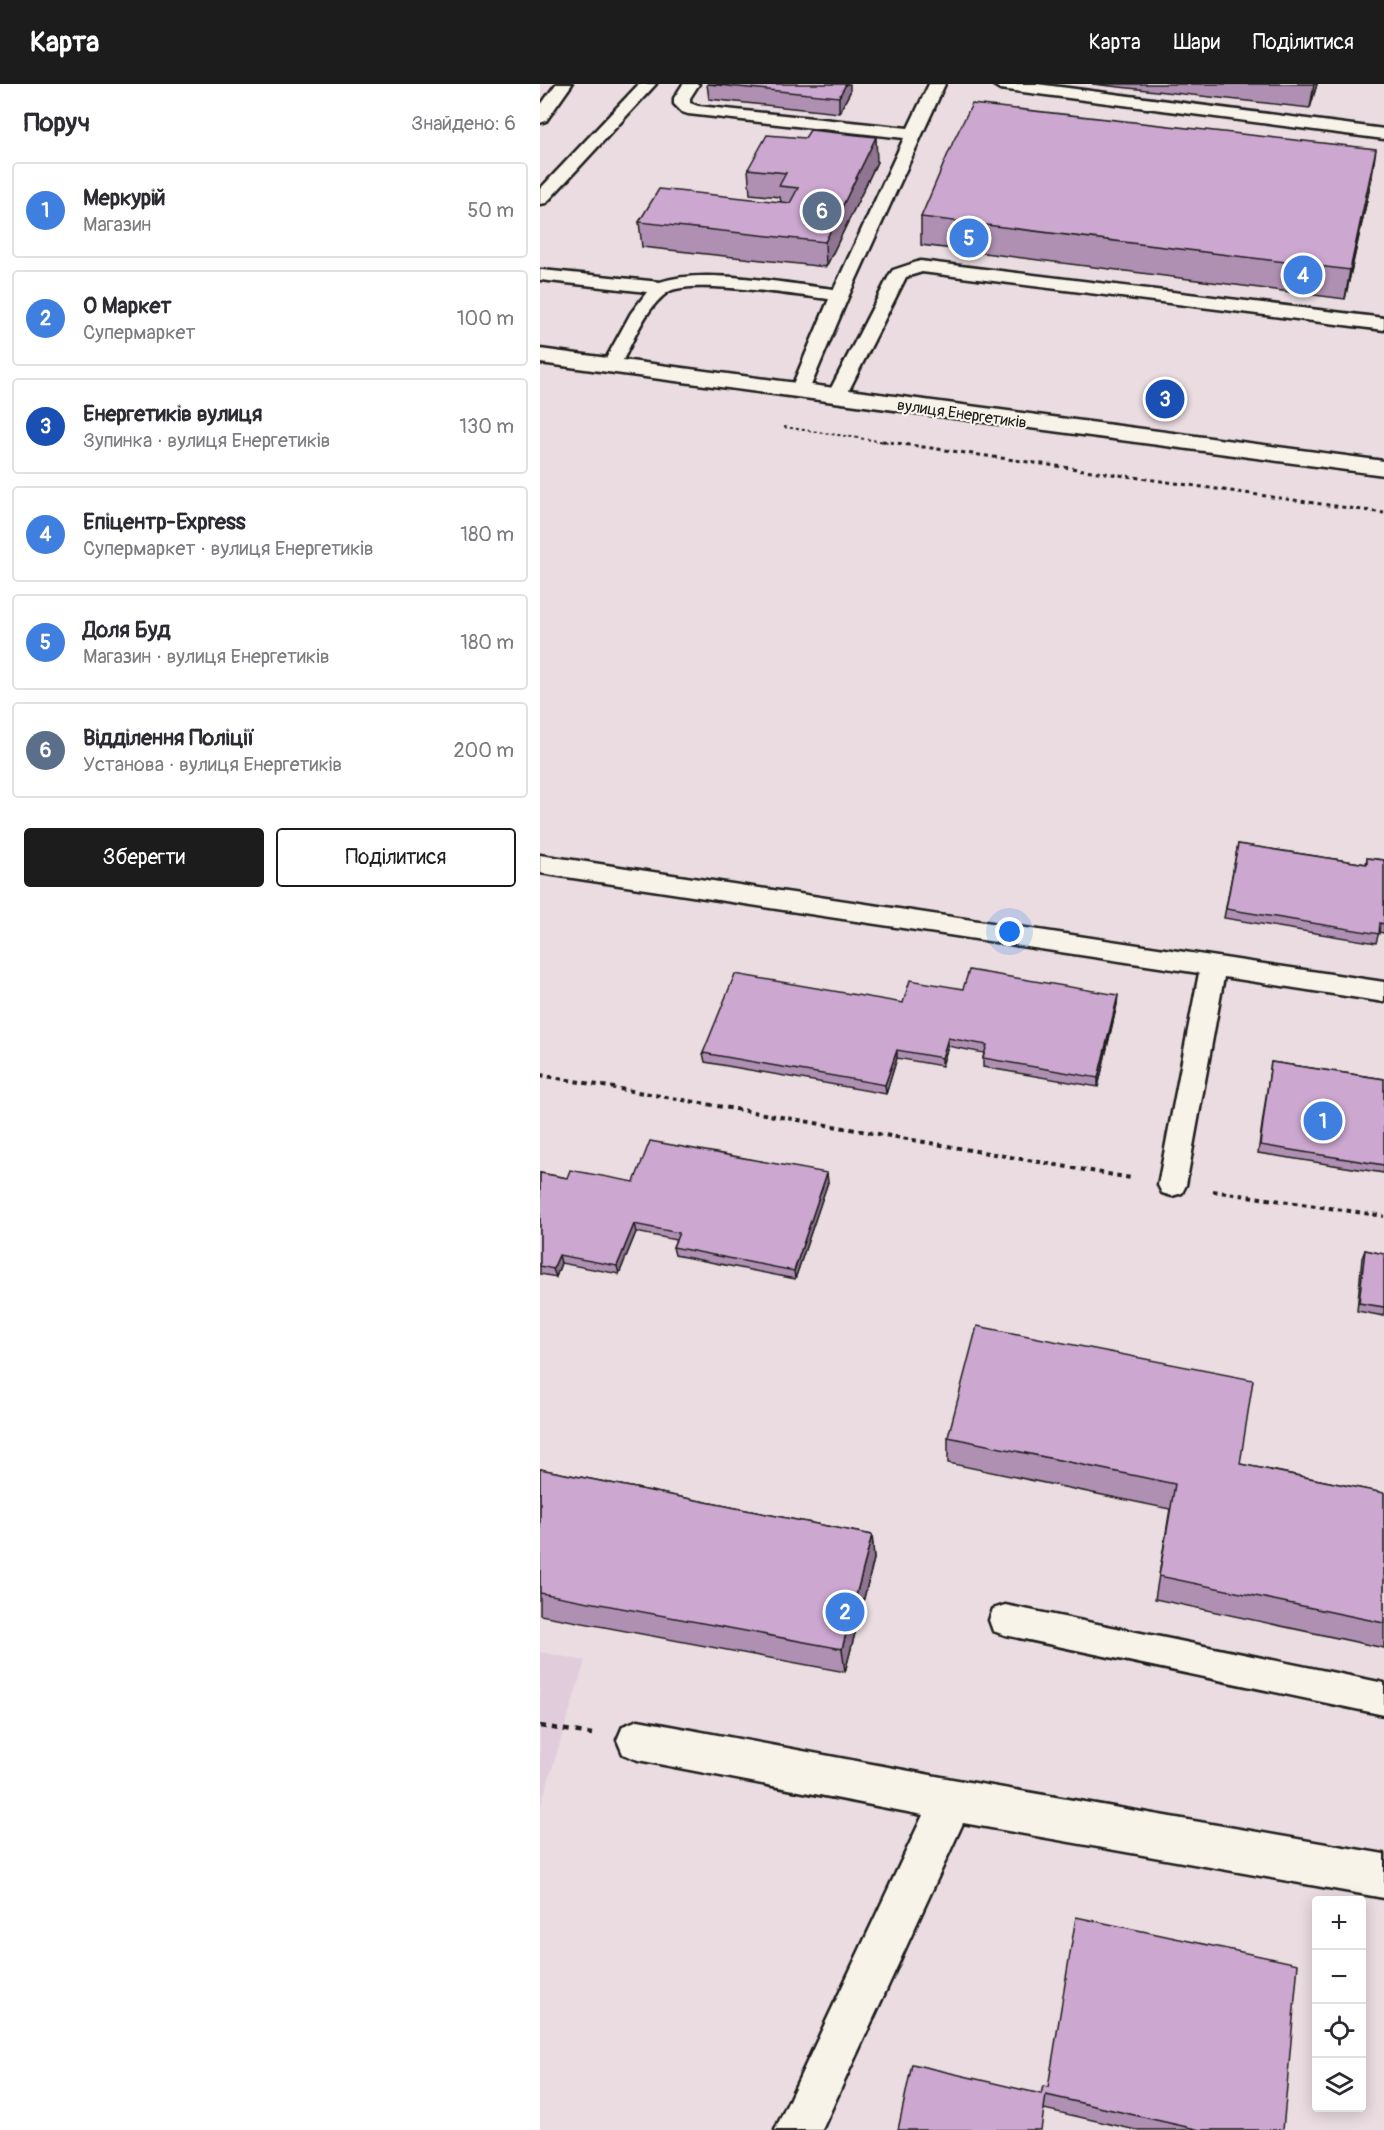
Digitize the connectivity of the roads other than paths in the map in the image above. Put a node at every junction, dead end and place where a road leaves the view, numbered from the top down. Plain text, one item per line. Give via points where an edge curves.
1 (564, 84) edge
2 (648, 84) edge
3 (691, 84) edge
4 (937, 84) edge
5 (999, 84) edge
6 (540, 118) edge
7 (914, 134) junction
8 (1384, 134) edge
9 (540, 199) edge
10 (542, 275) dead end
11 (663, 288) junction
12 (840, 295) junction
13 (1384, 324) edge
14 (540, 356) edge
15 (611, 366) junction
16 (800, 391) junction
17 (837, 396) junction
18 (1384, 468) edge
19 (540, 864) edge
20 (1213, 967) junction
21 (1384, 992) edge
22 (1172, 1185) road end
23 (1005, 1620) dead end
24 (1384, 1699) edge
25 (638, 1740) dead end
26 (952, 1800) junction
27 (1384, 1876) edge
28 (798, 2130) edge

1 - 6 lane
2 - 9 lane
3 - 7 lane via 682,98 688,109
4 - 7 lane
5 - 8 lane
7 - 12 lane
10 - 11 lane
11 - 12 lane via 703,281
11 - 15 lane via 641,314
12 - 16 lane
13 - 17 lane via 920,266 899,274
14 - 15 main road, вулиця Енергетиків
15 - 16 main road, вулиця Енергетиків
16 - 17 main road, вулиця Енергетиків
17 - 18 main road, вулиця Енергетиків
19 - 20 lane
20 - 21 lane
20 - 22 lane
23 - 24 lane
25 - 26 main road
26 - 27 main road
26 - 28 main road

